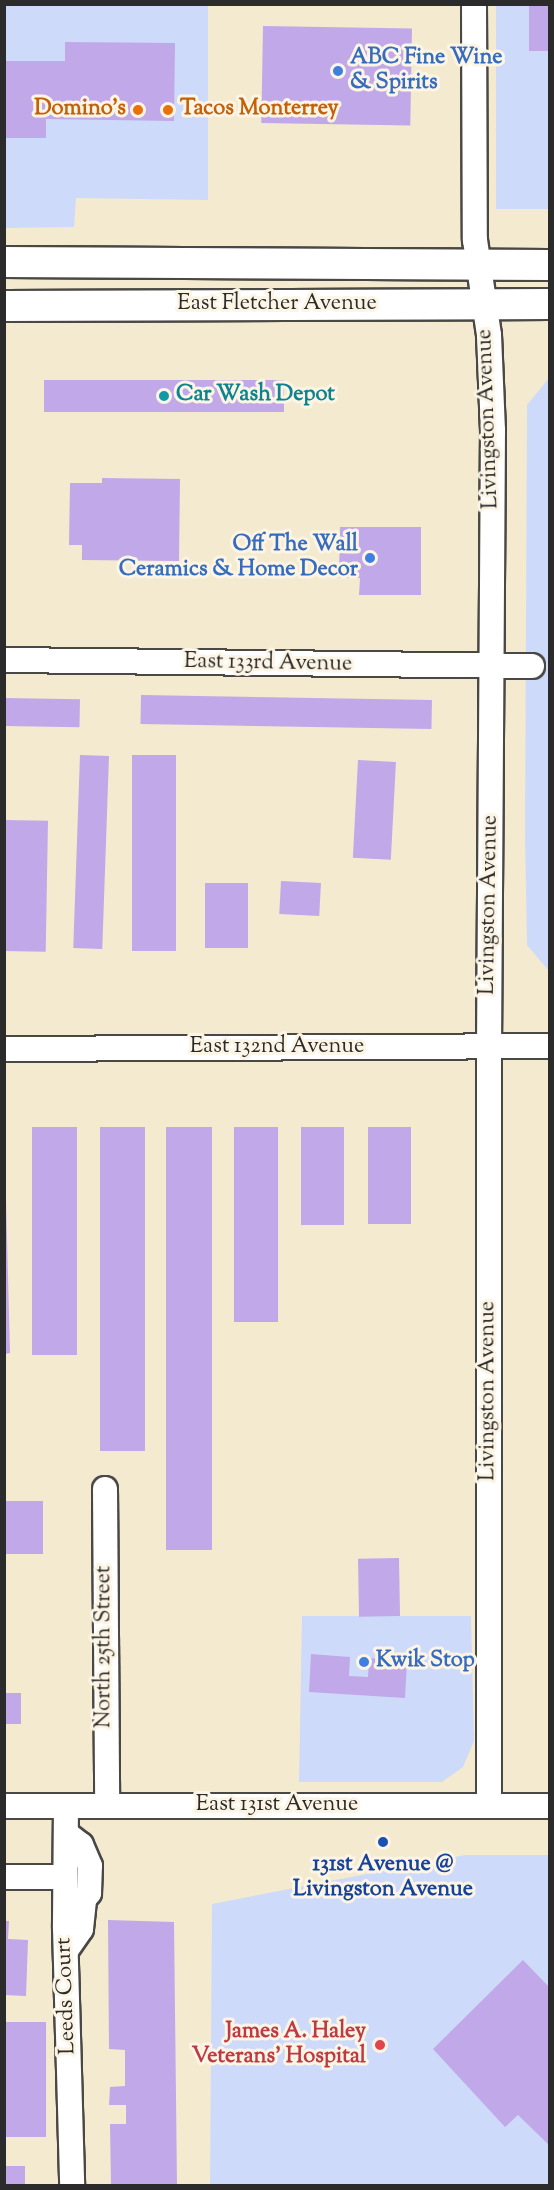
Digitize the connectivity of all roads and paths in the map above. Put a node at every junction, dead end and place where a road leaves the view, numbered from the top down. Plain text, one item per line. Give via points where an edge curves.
1 (474, 4) edge
2 (4, 262) edge
3 (480, 265) junction
4 (549, 265) edge
5 (483, 303) junction
6 (549, 304) edge
7 (4, 306) edge
8 (4, 660) edge
9 (493, 666) junction
10 (532, 666) dead end
11 (489, 1046) junction
12 (549, 1046) edge
13 (4, 1049) edge
14 (105, 1489) dead end
15 (4, 1806) edge
16 (66, 1806) junction
17 (107, 1806) junction
18 (489, 1806) junction
19 (549, 1806) edge
20 (67, 1834) junction
21 (4, 1877) edge
22 (64, 1877) junction
23 (65, 1951) junction
24 (72, 2186) edge

1 - 3 street, Livingston Avenue via 475,240
2 - 3 main road, East Fletcher Avenue
3 - 4 main road, East Fletcher Avenue
3 - 5 street, Livingston Avenue
5 - 6 main road, East Fletcher Avenue
5 - 7 main road, East Fletcher Avenue
5 - 9 street, Livingston Avenue via 489,335 493,430
8 - 9 street, East 133rd Avenue
9 - 10 street, East 133rd Avenue
9 - 11 street, Livingston Avenue
11 - 12 street, East 132nd Avenue
11 - 13 street, East 132nd Avenue
11 - 18 street, Livingston Avenue
14 - 17 street, North 25th Street
15 - 16 street, East 131st Avenue
16 - 17 street, East 131st Avenue
16 - 20 street, Leeds Court
17 - 18 street, East 131st Avenue
18 - 19 street, East 131st Avenue
20 - 22 street, Leeds Court
20 - 23 street via 81,1845 90,1866 81,1929
21 - 22 street
22 - 23 street, Leeds Court
23 - 24 street, Leeds Court

